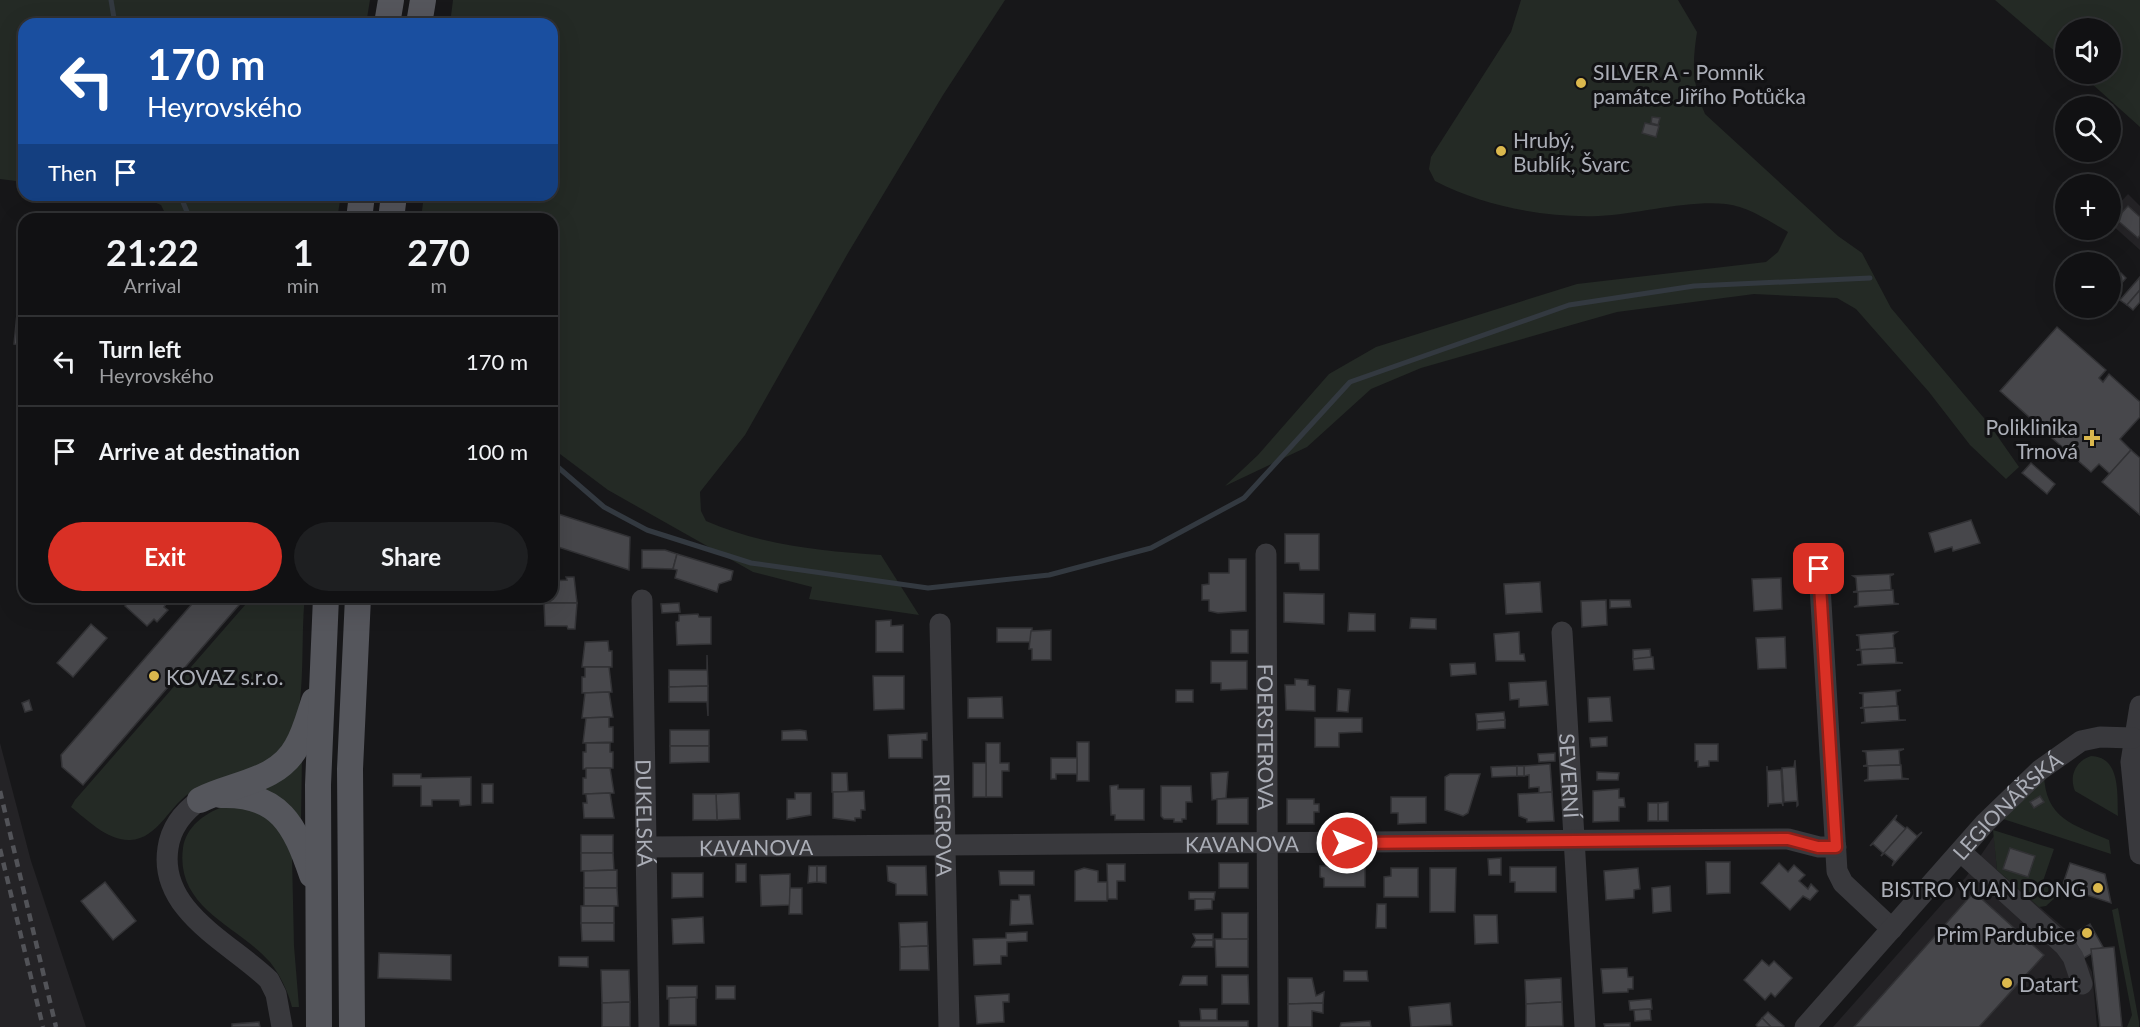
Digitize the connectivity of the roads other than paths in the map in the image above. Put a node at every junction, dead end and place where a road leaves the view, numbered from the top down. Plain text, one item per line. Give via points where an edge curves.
1 (391, 0) edge
2 (423, 0) edge
3 (388, 18) edge
4 (420, 18) edge
5 (1266, 554) dead end
6 (1819, 569) dead end
7 (642, 600) dead end
8 (326, 603) edge
9 (358, 603) edge
10 (940, 624) dead end
11 (1562, 632) dead end
12 (322, 679) junction
13 (2140, 706) edge
14 (2133, 738) junction
15 (200, 800) junction
16 (1574, 841) junction
17 (1267, 843) junction
18 (945, 845) junction
19 (646, 847) junction
20 (1836, 847) junction
21 (1961, 852) junction
22 (2140, 854) edge
23 (317, 890) junction
24 (1892, 929) junction
25 (2082, 984) dead end
26 (282, 1027) edge
27 (319, 1027) edge
28 (352, 1027) edge
29 (649, 1027) edge
30 (949, 1027) edge
31 (1268, 1027) edge
32 (1584, 1027) edge
33 (1804, 1027) edge

1 - 3 main road
2 - 4 main road
5 - 17 street, FOERSTEROVA
6 - 20 street
7 - 19 street, DUKELSKÁ
8 - 12 main road
9 - 28 main road via 350,770
10 - 18 street, RIEGROVA
11 - 16 street, SEVERNÍ
12 - 15 main road via 298,745 286,760 267,775
12 - 23 main road
13 - 14 street
14 - 21 street, LEGIONÁŘSKÁ via 2088,739 2068,749 2040,770
14 - 22 street via 2132,787
15 - 23 main road via 219,795 244,796 275,808 298,837
15 - 26 street via 184,812 169,839 167,868 172,888 189,912 268,980 276,994
16 - 17 street, KAVANOVA
16 - 20 street, KAVANOVA via 1788,839
16 - 32 street, SEVERNÍ
17 - 18 street, KAVANOVA
17 - 31 street, FOERSTEROVA
18 - 19 street, KAVANOVA
18 - 30 street, RIEGROVA
19 - 29 street, DUKELSKÁ
20 - 24 street via 1841,879
21 - 24 street, LEGIONÁŘSKÁ
21 - 25 street via 2065,946
23 - 27 main road
24 - 33 street, LEGIONÁŘSKÁ

